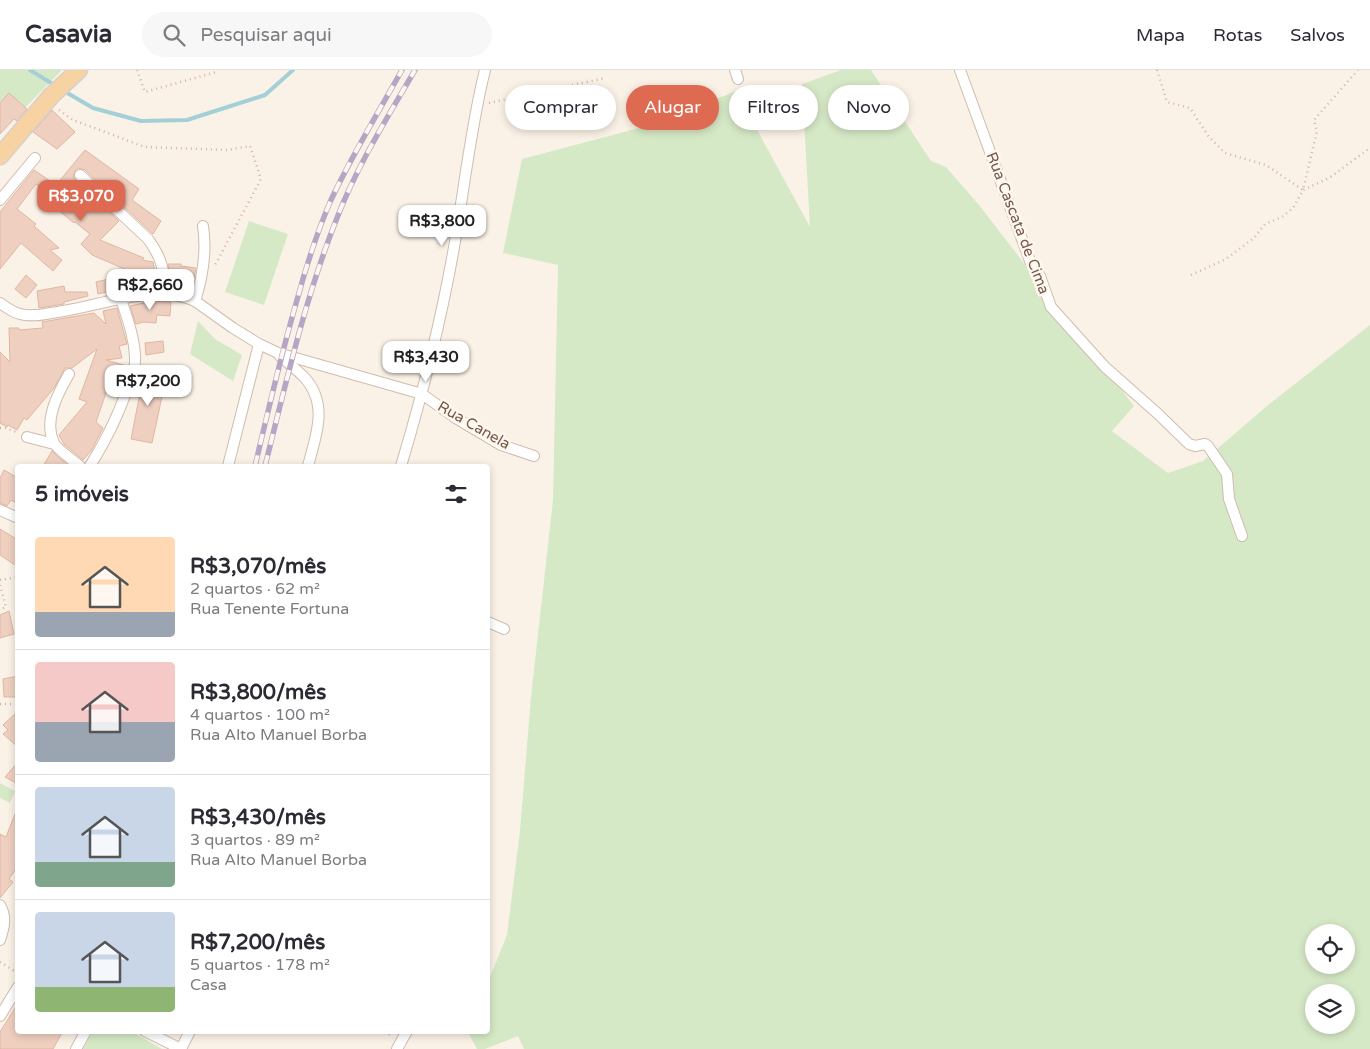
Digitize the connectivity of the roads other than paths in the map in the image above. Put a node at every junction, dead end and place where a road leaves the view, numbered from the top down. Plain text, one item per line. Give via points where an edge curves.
1 (485, 70) edge
2 (960, 70) edge
3 (78, 71) edge
4 (0, 156) edge
5 (35, 158) dead end
6 (80, 175) dead end
7 (0, 200) edge
8 (203, 226) dead end
9 (166, 294) junction
10 (121, 299) junction
11 (195, 301) junction
12 (0, 302) edge
13 (260, 344) junction
14 (278, 353) junction
15 (69, 374) dead end
16 (422, 394) junction
17 (27, 437) road end
18 (54, 444) junction
19 (534, 456) dead end
20 (78, 464) edge
21 (91, 464) edge
22 (229, 464) edge
23 (308, 464) edge
24 (402, 464) edge
25 (0, 510) edge
26 (15, 517) edge
27 (1242, 536) dead end
28 (490, 623) edge
29 (504, 630) dead end
30 (0, 905) edge
31 (0, 940) edge
32 (15, 991) edge
33 (3, 1005) edge
34 (0, 1016) edge
35 (84, 1034) edge
36 (151, 1034) edge
37 (188, 1034) edge
38 (405, 1034) edge
39 (76, 1049) edge
40 (181, 1049) edge
41 (397, 1049) edge

1 - 16 street via 443,308
2 - 27 street, Rua Cascata de Cima via 1030,261 1040,276 1051,307 1105,367 1180,437 1195,446 1208,446 1227,474 1229,499
3 - 4 main road via 49,98
5 - 7 street
6 - 9 street via 157,251 163,266
8 - 11 street via 204,266
9 - 10 street
9 - 11 street
10 - 12 street via 65,312 27,316
10 - 21 street via 133,338 135,358 120,410 108,438
11 - 13 street
13 - 14 street
13 - 22 street
14 - 16 street, Rua Canela
14 - 23 street via 305,378 316,396 320,415
15 - 18 street via 54,406 51,431
16 - 19 street, Rua Canela via 501,444
16 - 24 street
17 - 18 street
18 - 20 street
25 - 26 street
28 - 29 street
30 - 31 street via 5,922
32 - 33 street
33 - 34 street
35 - 39 street
36 - 40 street
37 - 40 street
38 - 41 street

